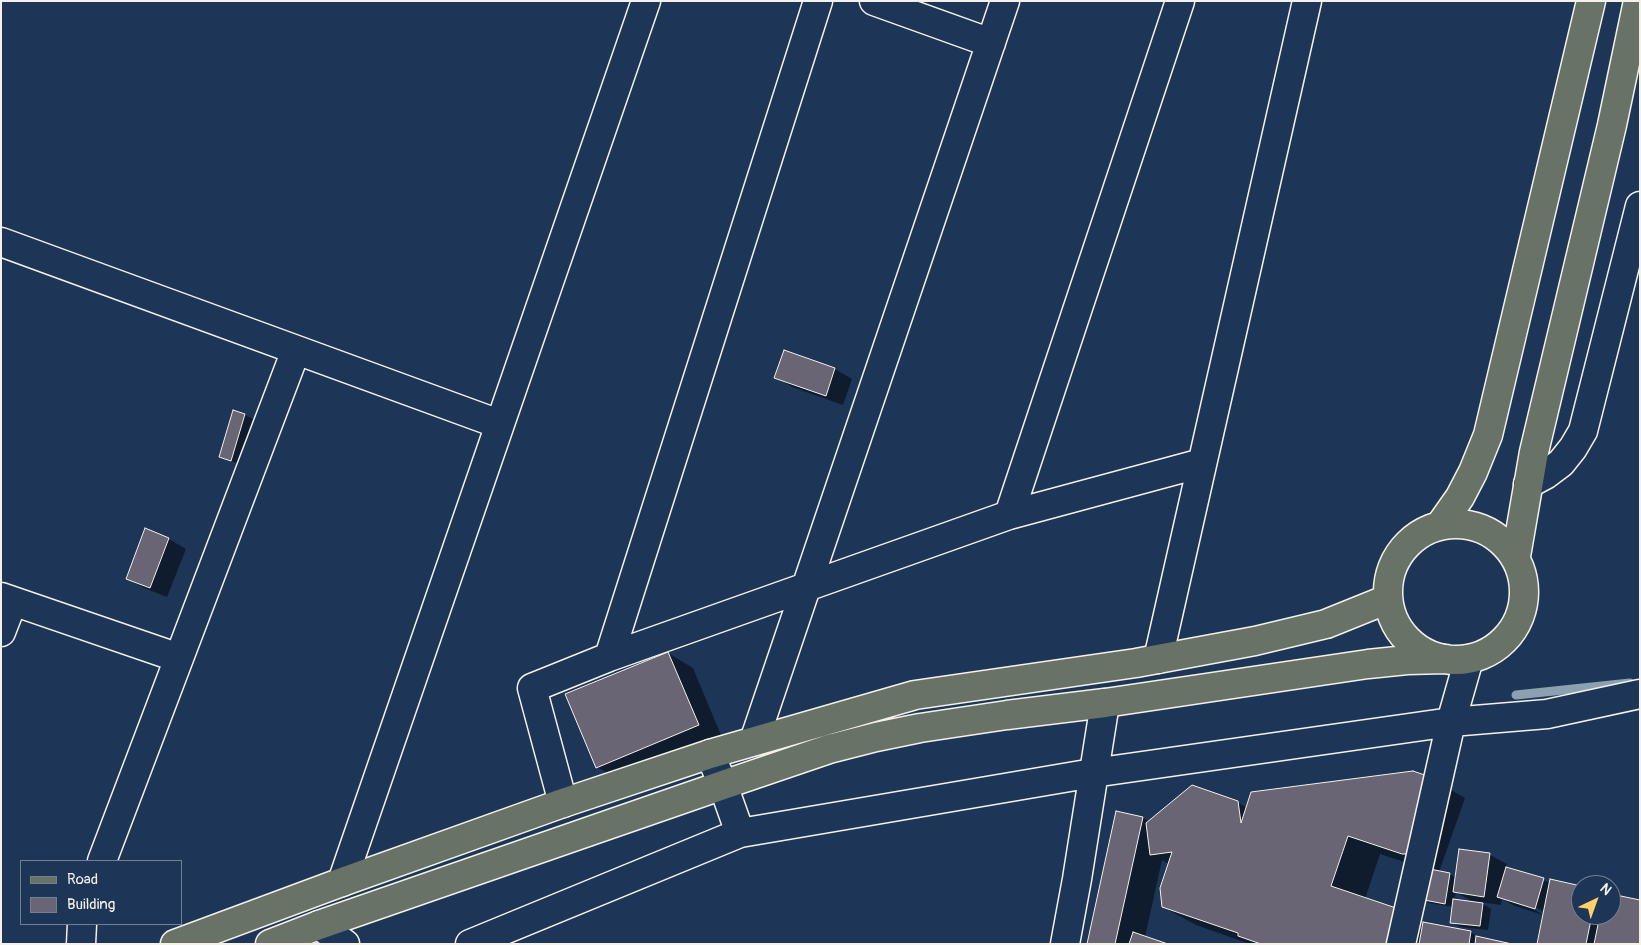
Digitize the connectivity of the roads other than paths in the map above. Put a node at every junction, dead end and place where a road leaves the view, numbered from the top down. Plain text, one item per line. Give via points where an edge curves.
1 (646, 1) edge
2 (818, 1) edge
3 (874, 1) edge
4 (1005, 1) edge
5 (1180, 1) edge
6 (1307, 1) edge
7 (1591, 1) edge
8 (1638, 1) edge
9 (991, 43) junction
10 (1640, 206) edge
11 (1, 242) edge
12 (296, 350) junction
13 (499, 424) junction
14 (1202, 463) junction
15 (1528, 484) junction
16 (1009, 515) junction
17 (1441, 524) junction
18 (1516, 556) junction
19 (806, 588) junction
20 (7, 599) edge
21 (1388, 599) junction
22 (1, 632) edge
23 (609, 657) junction
24 (179, 658) junction
25 (1158, 659) junction
26 (1458, 659) junction
27 (1640, 694) edge
28 (1105, 703) junction
29 (1451, 722) junction
30 (754, 741) junction
31 (710, 754) junction
32 (1093, 774) junction
33 (723, 785) junction
34 (563, 803) junction
35 (740, 833) junction
36 (102, 860) edge
37 (342, 882) junction
38 (319, 924) junction
39 (82, 925) edge
40 (81, 944) edge
41 (175, 944) edge
42 (270, 944) edge
43 (345, 944) edge
44 (470, 944) edge
45 (1065, 944) edge
46 (1401, 944) edge

1 - 13 street
2 - 23 street
3 - 9 street
4 - 9 street
5 - 16 street
6 - 14 street
7 - 17 main road via 1488,435 1460,497
8 - 15 main road
9 - 19 street
10 - 15 street via 1583,431 1561,463
11 - 12 street
12 - 13 street
12 - 24 street
13 - 37 street
14 - 16 street
14 - 25 street
15 - 18 main road
16 - 19 street
17 - 18 main road via 1468,524 1492,533
17 - 21 main road via 1418,534 1400,552 1390,574
18 - 26 main road via 1525,595 1520,617 1508,637 1490,651
19 - 23 street
19 - 30 street
20 - 22 street
20 - 24 street
21 - 25 main road via 1326,624
21 - 26 main road via 1392,616 1411,643 1425,652
23 - 34 street via 532,688
24 - 36 street
25 - 30 main road via 915,694
26 - 28 main road via 1368,664
26 - 29 street
27 - 29 street via 1547,714
28 - 32 street
28 - 33 main road via 997,716 876,737 829,749
29 - 32 street
29 - 46 street
30 - 31 main road
31 - 33 street
31 - 34 main road
32 - 35 street
32 - 45 street
33 - 35 street
33 - 38 main road
34 - 37 main road
35 - 44 street
37 - 41 main road
38 - 42 main road
38 - 43 street
39 - 40 street

